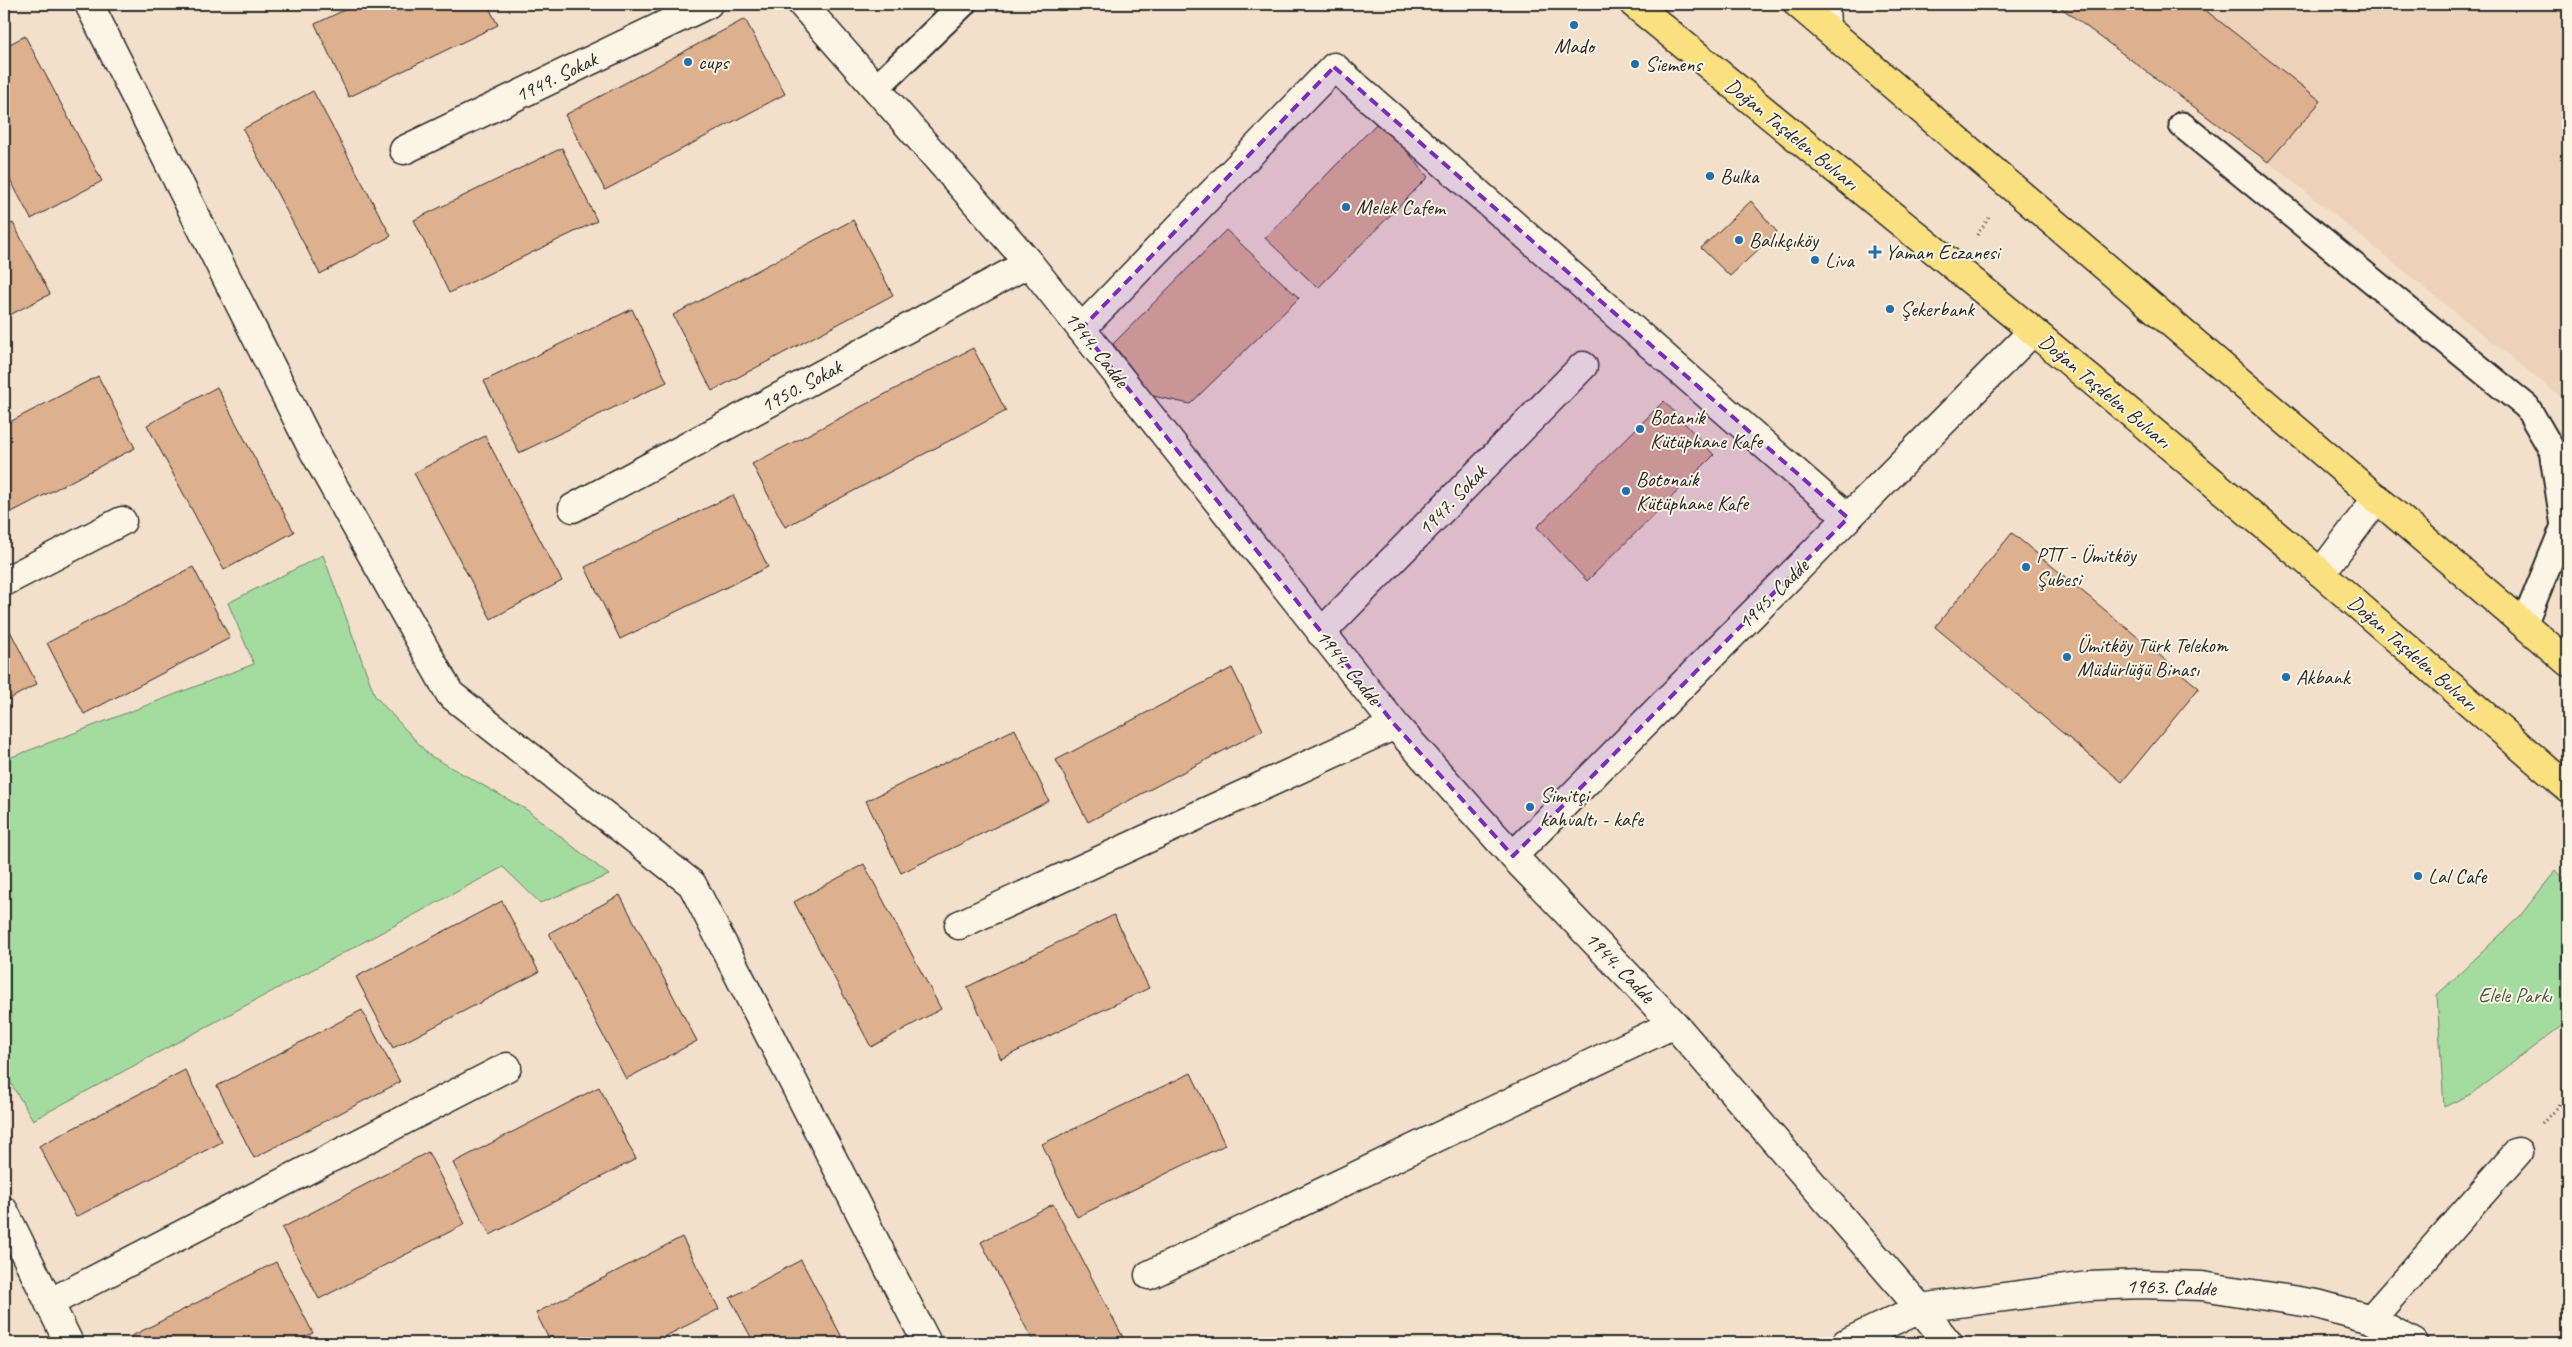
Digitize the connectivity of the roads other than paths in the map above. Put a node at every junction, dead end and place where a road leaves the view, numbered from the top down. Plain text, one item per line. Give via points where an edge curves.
1 (89, 4) edge
2 (708, 4) edge
3 (802, 4) edge
4 (962, 4) edge
5 (1634, 4) edge
6 (1798, 4) edge
7 (1826, 16) edge
8 (876, 88) junction
9 (2182, 125) dead end
10 (404, 150) dead end
11 (1029, 264) junction
12 (1081, 329) junction
13 (2033, 331) junction
14 (1583, 366) dead end
15 (2377, 498) junction
16 (573, 508) dead end
17 (1848, 518) junction
18 (122, 521) dead end
19 (2321, 573) junction
20 (4, 582) edge
21 (2524, 624) junction
22 (1322, 633) junction
23 (2568, 662) edge
24 (1395, 725) junction
25 (2568, 788) edge
26 (1513, 856) junction
27 (959, 925) dead end
28 (1674, 1024) junction
29 (507, 1067) dead end
30 (2518, 1152) dead end
31 (4, 1212) edge
32 (1149, 1275) dead end
33 (49, 1303) junction
34 (1920, 1308) junction
35 (2371, 1319) junction
36 (58, 1340) edge
37 (928, 1343) edge
38 (1846, 1343) edge
39 (1948, 1343) edge
40 (2414, 1343) edge

1 - 37 street via 311,446 450,694 692,884
2 - 10 street, 1949. Sokak
3 - 8 street, 1944. Cadde
4 - 8 lane
5 - 13 main road, Doğan Taşdelen Bulvarı
6 - 7 main road
7 - 15 main road via 2013,187
8 - 11 street, 1944. Cadde
9 - 21 lane via 2527,407 2552,450 2564,526
11 - 12 street, 1944. Cadde
11 - 16 street, 1950. Sokak
12 - 17 street via 1334,67
12 - 22 street, 1944. Cadde
13 - 17 street, 1945. Cadde
13 - 19 main road, Doğan Taşdelen Bulvarı
14 - 22 street, 1947. Sokak
15 - 19 street
15 - 21 main road
17 - 26 street, 1945. Cadde
18 - 20 street
19 - 25 main road, Doğan Taşdelen Bulvarı
21 - 23 main road
22 - 24 street, 1944. Cadde
24 - 26 street, 1944. Cadde
24 - 27 street
26 - 28 street, 1944. Cadde
28 - 32 street
28 - 34 street, 1944. Cadde
29 - 33 street
30 - 35 street
31 - 33 street
33 - 36 street
34 - 35 street, 1963. Cadde via 2089,1286 2141,1284 2202,1286 2262,1294 2317,1304
34 - 38 street, 1963. Cadde
34 - 39 street, 1944. Cadde
35 - 40 street, 1963. Cadde

